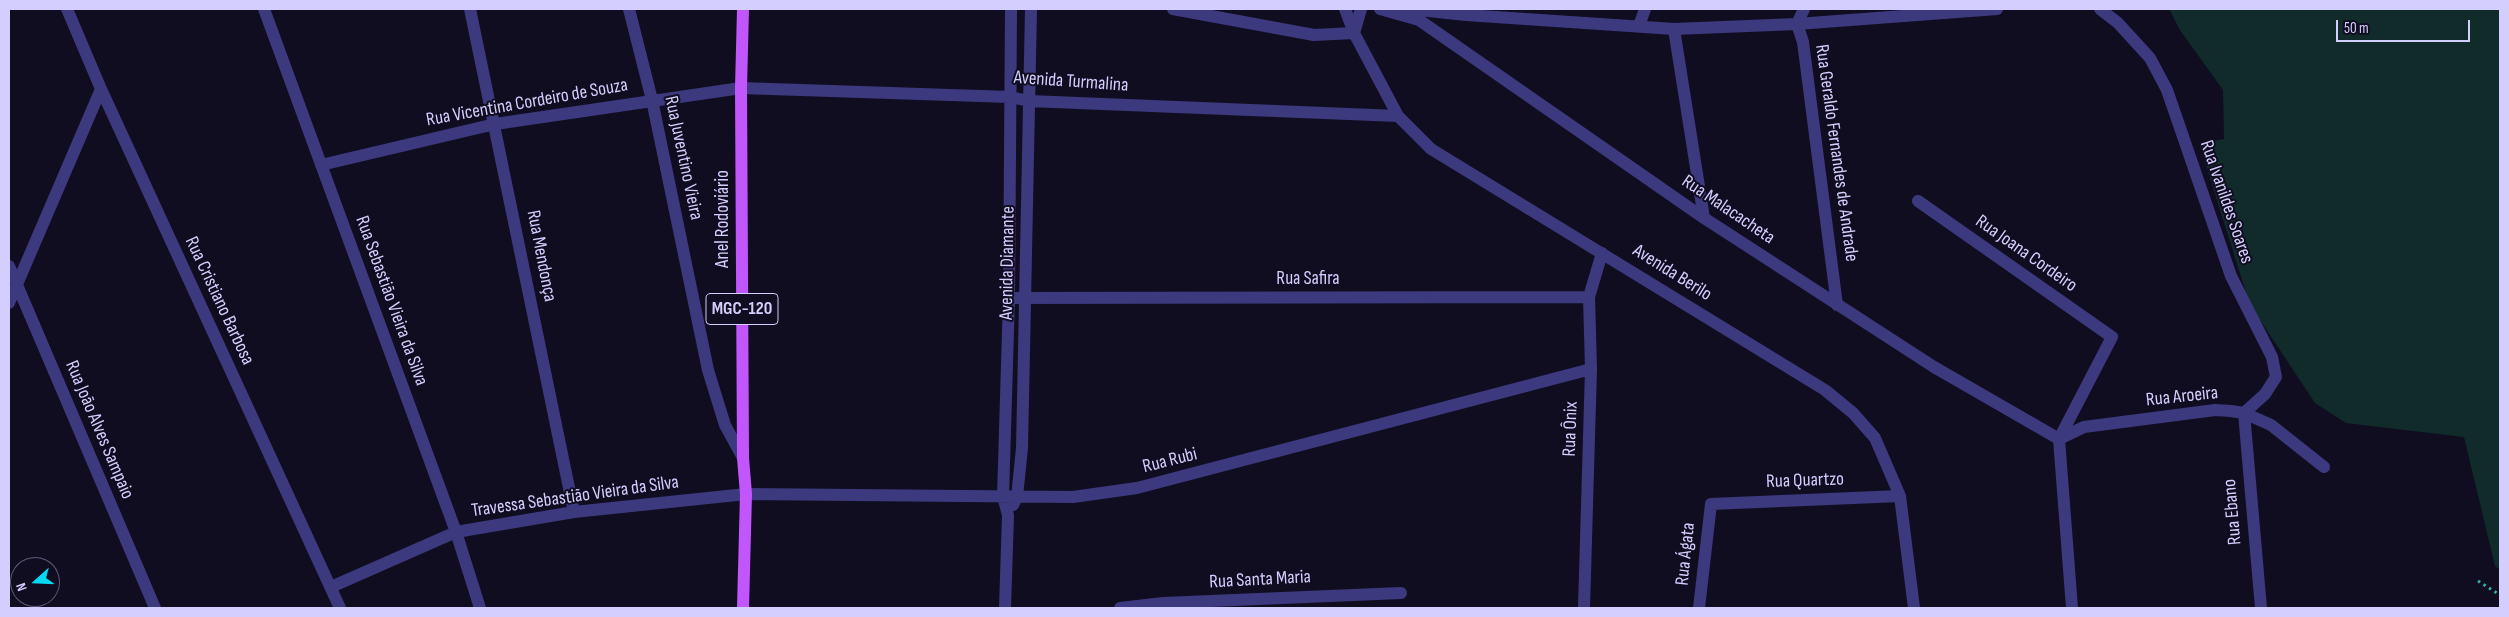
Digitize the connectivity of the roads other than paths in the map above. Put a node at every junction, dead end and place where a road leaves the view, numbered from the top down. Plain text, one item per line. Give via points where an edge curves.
1 (67, 9) edge
2 (264, 9) edge
3 (470, 9) edge
4 (629, 9) edge
5 (743, 9) edge
6 (1011, 9) edge
7 (1031, 9) edge
8 (1173, 9) edge
9 (1345, 9) edge
10 (1361, 9) edge
11 (1380, 9) edge
12 (1410, 9) edge
13 (1645, 9) edge
14 (1804, 9) edge
15 (1997, 9) edge
16 (2100, 9) edge
17 (1975, 10) edge
18 (1468, 12) edge
19 (1796, 24) junction
20 (1639, 26) junction
21 (1674, 29) junction
22 (1354, 33) junction
23 (741, 88) junction
24 (101, 89) junction
25 (1010, 97) junction
26 (652, 100) junction
27 (1029, 101) junction
28 (1398, 116) junction
29 (495, 124) junction
30 (321, 165) junction
31 (1918, 201) dead end
32 (1704, 218) junction
33 (1602, 253) junction
34 (9, 266) edge
35 (16, 284) junction
36 (1590, 297) junction
37 (1009, 298) junction
38 (1026, 298) junction
39 (9, 303) edge
40 (1837, 304) junction
41 (1591, 369) junction
42 (2244, 413) junction
43 (2059, 439) junction
44 (743, 458) junction
45 (2324, 467) dead end
46 (746, 494) junction
47 (1900, 496) junction
48 (1003, 497) junction
49 (1017, 497) junction
50 (1711, 504) joint
51 (574, 512) junction
52 (1008, 514) junction
53 (456, 532) junction
54 (331, 587) junction
55 (1402, 593) dead end
56 (1288, 603) edge
57 (155, 608) edge
58 (340, 608) edge
59 (480, 608) edge
60 (744, 608) edge
61 (1005, 608) edge
62 (1120, 608) edge
63 (1584, 608) edge
64 (1699, 608) edge
65 (1914, 608) edge
66 (2072, 608) edge
67 (2260, 608) edge

1 - 24 street, Rua Cristiano Barbosa
2 - 30 street, Rua Sebastião Vieira da Silva
3 - 29 street, Rua Mendonça
4 - 26 street, Rua Juventino Vieira
5 - 23 main road, Anel Rodoviário / MGC-120
6 - 25 street, Avenida Diamante
7 - 27 street, Avenida Diamante
8 - 22 street via 1314,35
9 - 22 street, Avenida Berilo
10 - 22 street
11 - 32 street, Rua Malacacheta via 1418,20
12 - 18 street
13 - 20 street
14 - 19 street, Rua Geraldo Fernandes de Andrade
15 - 17 street
16 - 42 street, Rua Ivanildes Soares via 2118,23 2150,58 2167,90 2231,276 2272,357 2276,377 2265,394
17 - 19 street
18 - 20 street
19 - 21 street
19 - 40 street, Rua Geraldo Fernandes de Andrade via 1803,42
20 - 21 street
21 - 32 street
22 - 28 street, Avenida Berilo
23 - 25 street, Avenida Turmalina
23 - 26 street, Rua Vicentina Cordeiro de Souza
23 - 44 main road, Anel Rodoviário / MGC-120
24 - 35 street
24 - 54 street, Rua Cristiano Barbosa
25 - 27 street, Avenida Turmalina
25 - 37 street, Avenida Diamante
26 - 29 street, Rua Vicentina Cordeiro de Souza
26 - 44 street, Rua Juventino Vieira via 708,370 726,425
27 - 28 street, Avenida Turmalina
27 - 38 street, Avenida Diamante
28 - 33 street, Avenida Berilo via 1431,149
29 - 30 street, Rua Vicentina Cordeiro de Souza
29 - 51 street, Rua Mendonça
30 - 53 street, Rua Sebastião Vieira da Silva
31 - 43 street, Rua Joana Cordeiro via 2112,337
32 - 40 street, Rua Malacacheta
33 - 36 street, Rua Ônix
33 - 47 street, Avenida Berilo via 1825,390 1876,438
34 - 35 street, Rua João Alves Sampaio
35 - 39 street
35 - 57 street, Rua João Alves Sampaio
36 - 38 street, Rua Safira
36 - 41 street, Rua Ônix
37 - 38 street, Rua Safira
37 - 48 street, Avenida Diamante
38 - 49 street, Avenida Diamante via 1022,448
40 - 43 street, Rua Malacacheta via 1934,367
41 - 49 street, Rua Rubi via 1137,488 1073,498
41 - 63 street, Rua Ônix
42 - 43 street, Rua Aroeira via 2215,410 2084,427
42 - 45 street, Rua Aroeira via 2272,425
42 - 67 street, Rua Ebano
43 - 66 street
44 - 46 main road, Anel Rodoviário / MGC-120
46 - 48 street, Rua Rubi
46 - 51 street, Travessa Sebastião Vieira da Silva
46 - 60 main road, Anel Rodoviário / MGC-120
47 - 50 street, Rua Quartzo
47 - 65 street, Avenida Berilo
48 - 49 street, Rua Rubi
48 - 52 street, Avenida Diamante
49 - 52 street, Avenida Diamante
50 - 64 street, Rua Ágata
51 - 53 street, Travessa Sebastião Vieira da Silva
52 - 61 street, Avenida Diamante
53 - 54 street, Travessa Sebastião Vieira da Silva
53 - 59 street, Rua Sebastião Vieira da Silva
54 - 58 street, Rua Cristiano Barbosa
55 - 56 street, Rua Santa Maria
56 - 62 street, Rua Santa Maria via 1163,603

